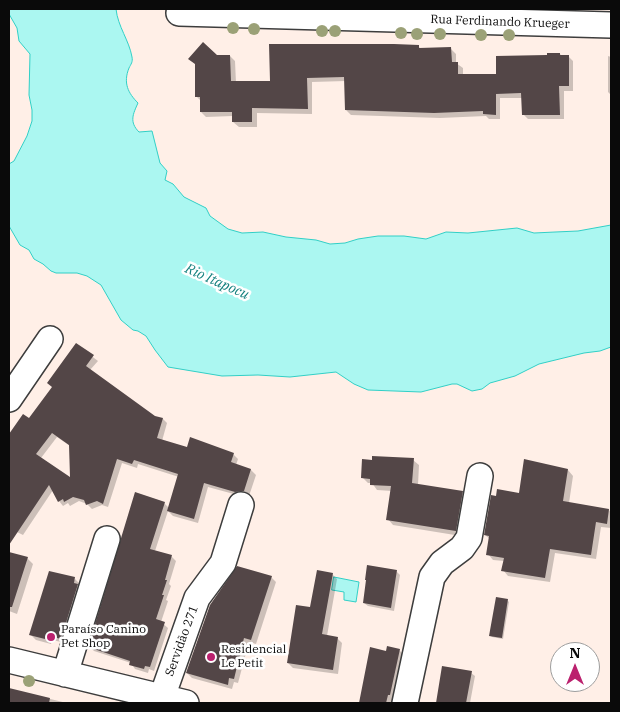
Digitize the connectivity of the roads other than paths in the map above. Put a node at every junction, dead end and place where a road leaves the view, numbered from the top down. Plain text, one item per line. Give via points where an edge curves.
1 (179, 13) dead end
2 (611, 26) edge
3 (50, 339) dead end
4 (9, 399) edge
5 (480, 476) dead end
6 (241, 505) dead end
7 (107, 539) dead end
8 (9, 660) edge
9 (65, 674) junction
10 (162, 697) junction
11 (186, 703) edge
12 (405, 703) edge

1 - 2 street, Rua Ferdinando Krueger
3 - 4 street
5 - 12 street via 469,538 432,577
6 - 10 street, Servidão 271 via 223,563 198,598
7 - 9 street
8 - 9 street
9 - 10 street
10 - 11 street

